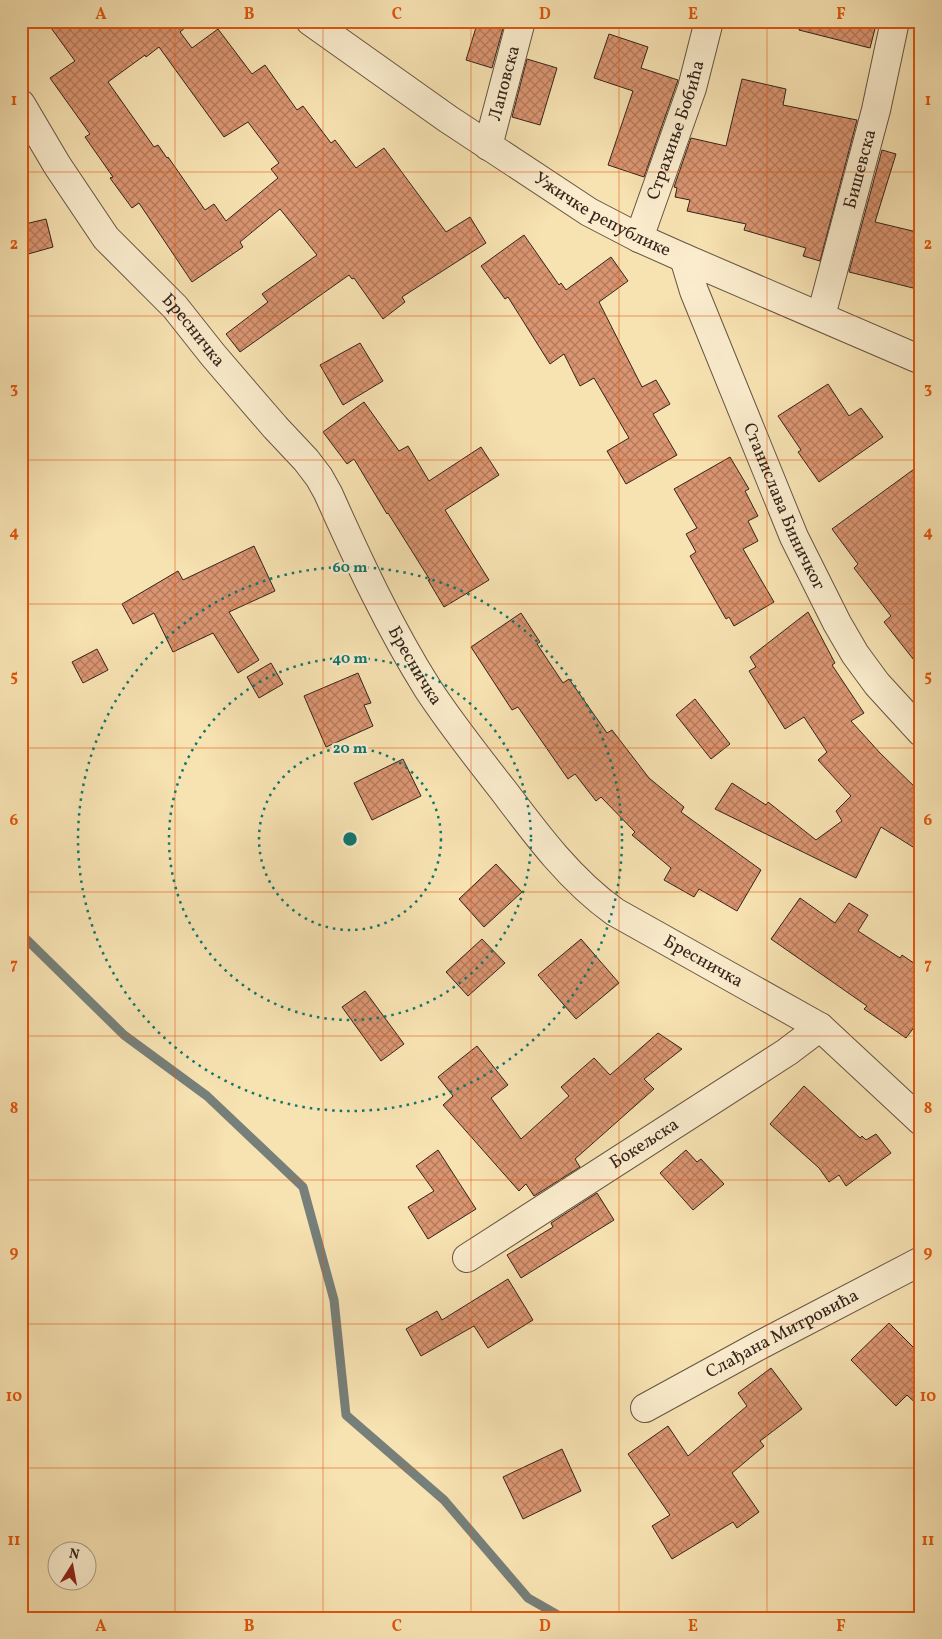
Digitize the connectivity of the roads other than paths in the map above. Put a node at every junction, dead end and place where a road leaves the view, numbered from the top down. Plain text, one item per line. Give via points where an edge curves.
1 (310, 21) edge
2 (521, 21) edge
3 (709, 21) edge
4 (895, 21) edge
5 (21, 104) edge
6 (488, 146) junction
7 (639, 238) junction
8 (684, 258) junction
9 (821, 316) junction
10 (921, 360) edge
11 (921, 732) edge
12 (820, 1027) junction
13 (921, 1121) edge
14 (467, 1258) dead end
15 (921, 1261) edge
16 (645, 1408) dead end

1 - 6 street, Ужичке републике
2 - 6 street, Лаповска
3 - 7 street, Страхиње Бобића via 692,88
4 - 9 street, Бишевска via 876,110
5 - 12 street, Бресничка via 106,238 175,306 319,477 377,598 429,690 554,855 595,897 615,912
6 - 7 street, Ужичке републике via 589,212
7 - 8 street, Ужичке републике
8 - 9 street, Ужичке републике
8 - 11 street, Станислава Биничког via 794,537 855,654 877,684
9 - 10 street, Ужичке републике
12 - 13 street, Бресничка
12 - 14 street, Бокељска via 787,1052
15 - 16 street, Слађана Митровића

